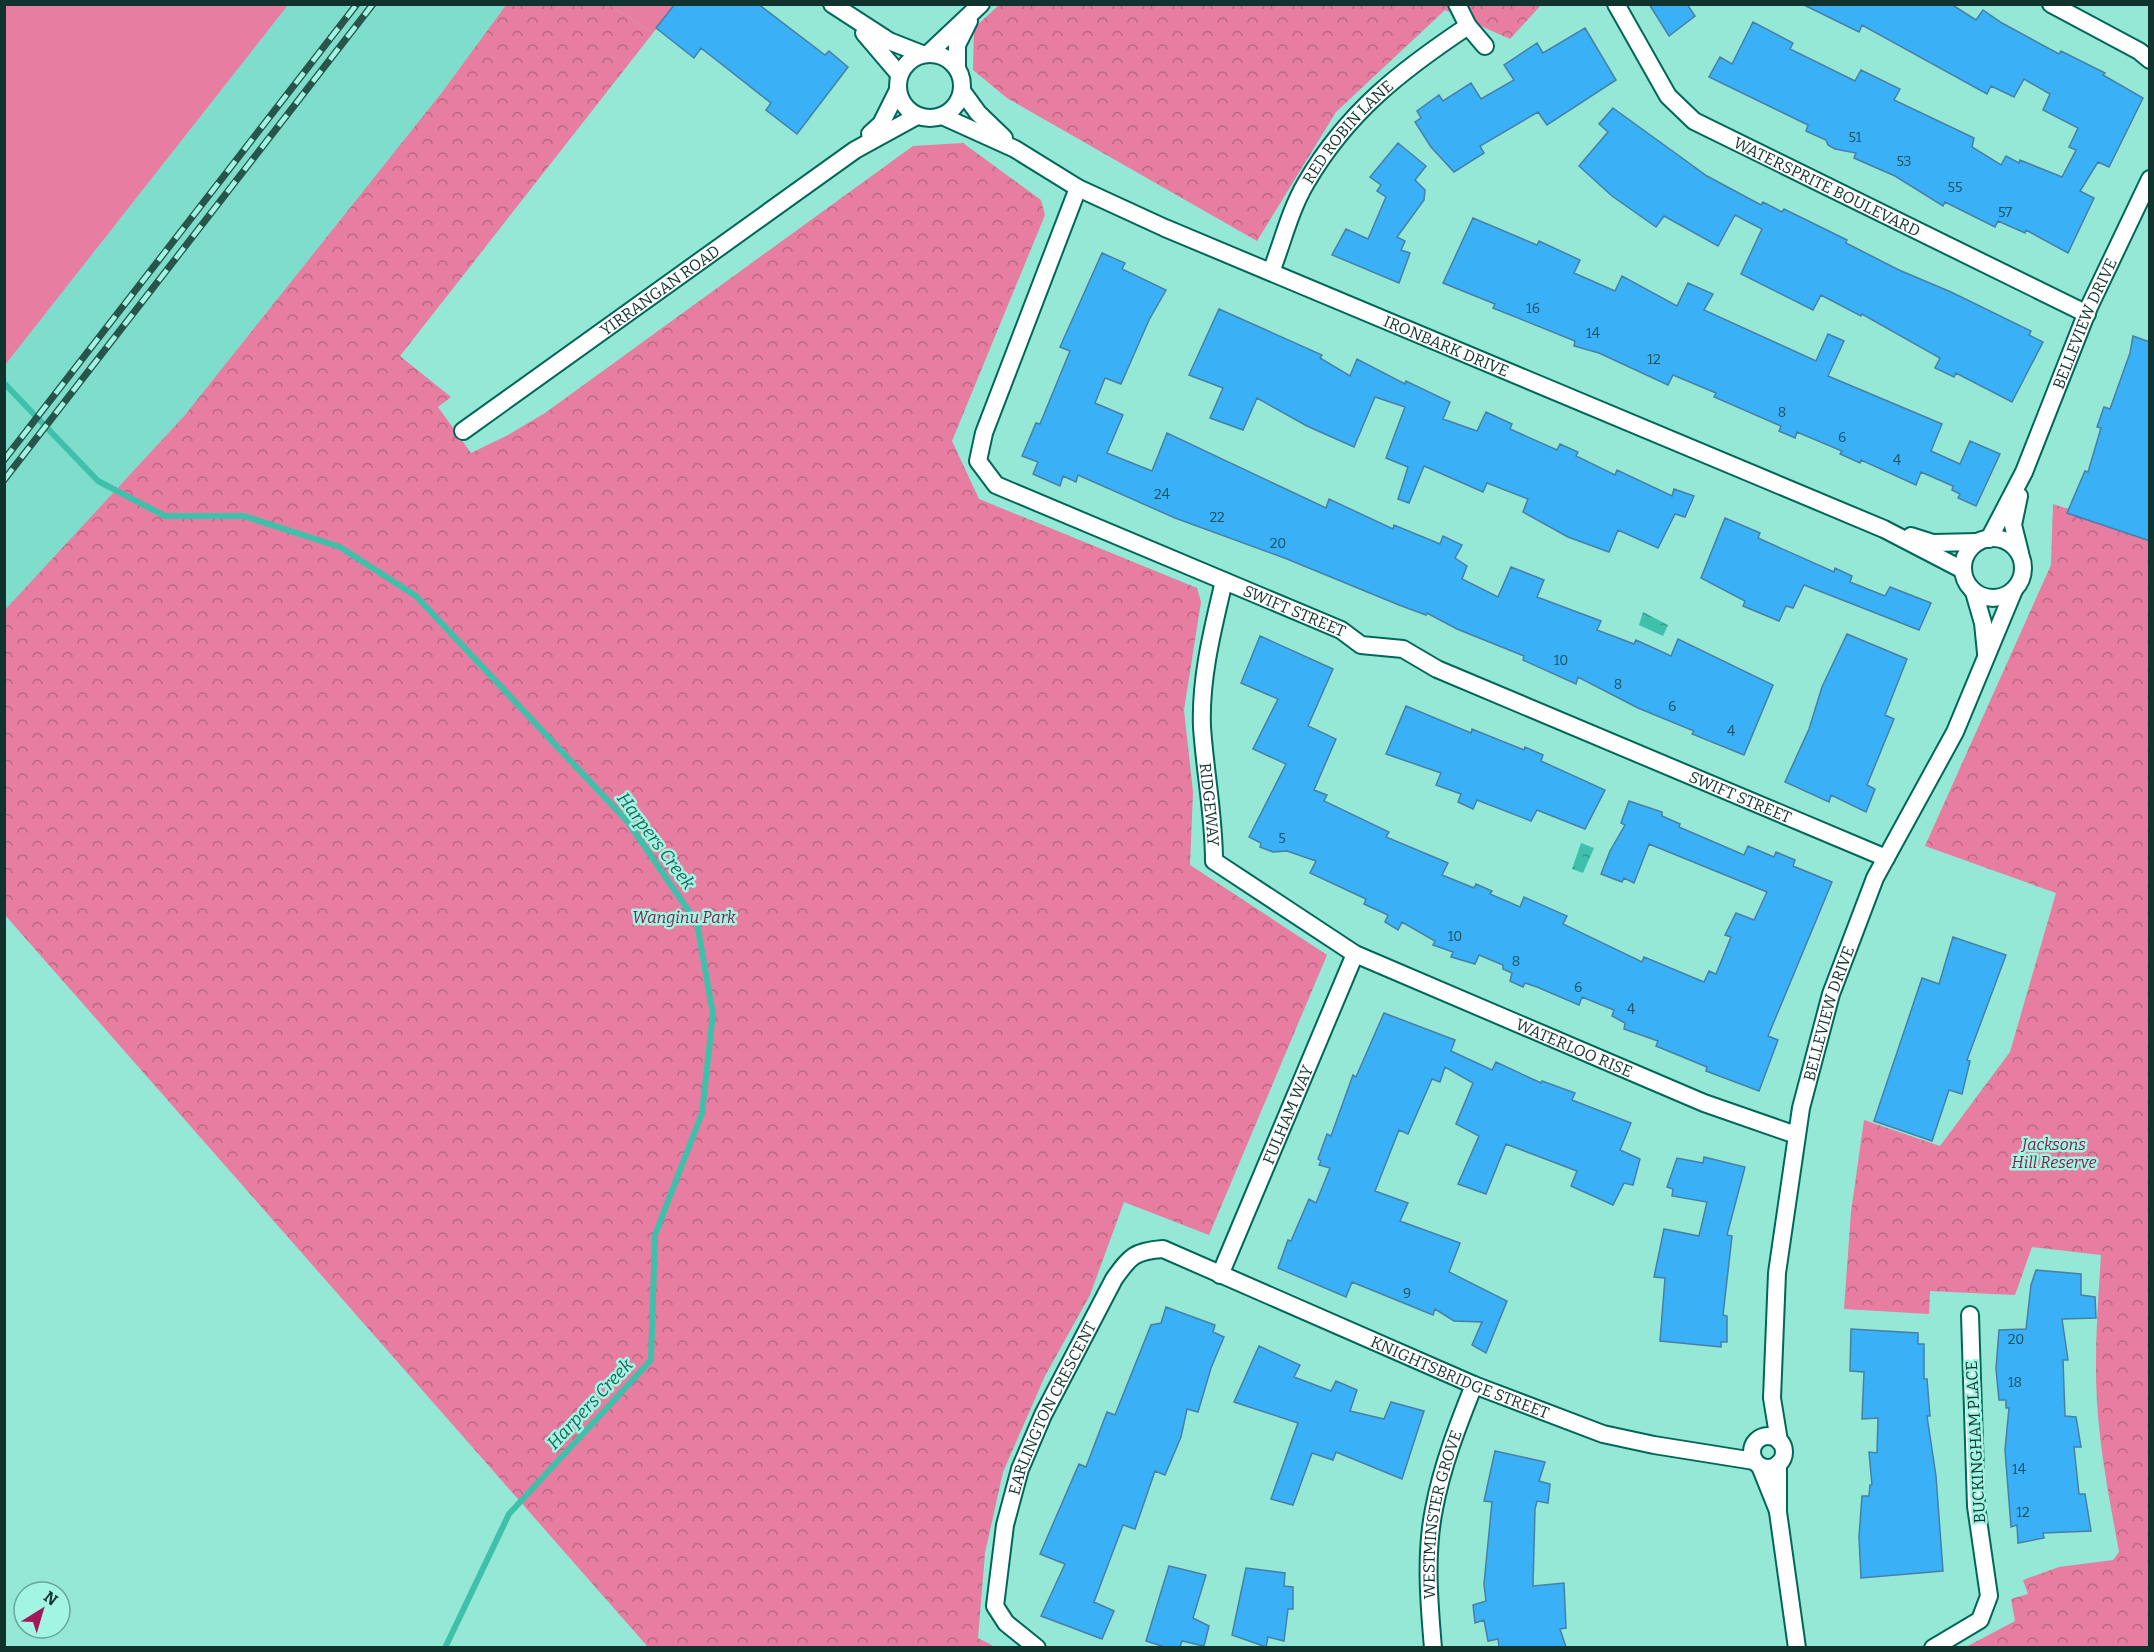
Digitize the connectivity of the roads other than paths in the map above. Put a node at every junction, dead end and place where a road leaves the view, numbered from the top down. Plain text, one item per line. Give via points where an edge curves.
1 (832, 4) edge
2 (1457, 4) edge
3 (1616, 4) edge
4 (2050, 4) edge
5 (976, 10) edge
6 (846, 15) junction
7 (1468, 26) junction
8 (2097, 28) junction
9 (1485, 46) dead end
10 (2150, 47) edge
11 (925, 53) junction
12 (2150, 60) edge
13 (957, 67) junction
14 (898, 82) junction
15 (962, 91) junction
16 (917, 116) junction
17 (942, 116) junction
18 (1016, 149) junction
19 (855, 150) junction
20 (2150, 179) edge
21 (1078, 188) junction
22 (1271, 273) junction
23 (2087, 314) junction
24 (463, 431) dead end
25 (2024, 472) junction
26 (1884, 529) junction
27 (1983, 541) junction
28 (2020, 555) junction
29 (1963, 570) junction
30 (1224, 581) junction
31 (2014, 590) junction
32 (1974, 592) junction
33 (1986, 660) junction
34 (1886, 858) junction
35 (1355, 954) junction
36 (1796, 1135) junction
37 (1220, 1275) junction
38 (1970, 1315) dead end
39 (1474, 1385) junction
40 (1772, 1398) junction
41 (1758, 1439) junction
42 (1779, 1441) junction
43 (1709, 1453) junction
44 (1757, 1463) junction
45 (1778, 1464) junction
46 (1778, 1512) junction
47 (1037, 1647) edge
48 (1433, 1647) edge
49 (1797, 1647) edge
50 (1933, 1647) edge

1 - 6 street
2 - 7 street
3 - 23 street, WATERSPRITE BOULEVARD via 1668,96 1694,121
4 - 8 street
5 - 11 street
5 - 13 street via 957,45
6 - 11 street via 889,42
6 - 14 street via 881,51
7 - 9 street
7 - 22 street, RED ROBIN LANE via 1412,63 1374,95 1336,139 1305,184
8 - 10 street
8 - 12 street
11 - 13 street via 945,56
11 - 14 street via 903,66
13 - 15 street
14 - 16 street via 905,107
14 - 19 street, YIRRANGAN ROAD via 881,124
15 - 17 street via 958,102
15 - 18 street, IRONBARK DRIVE via 978,113
16 - 17 street
16 - 19 street, YIRRANGAN ROAD
17 - 18 street, IRONBARK DRIVE
18 - 21 street, IRONBARK DRIVE
19 - 24 street, YIRRANGAN ROAD
20 - 23 street, BELLEVIEW DRIVE
21 - 22 street, IRONBARK DRIVE
21 - 30 street, SWIFT STREET via 984,433 978,461 996,485
22 - 26 street, IRONBARK DRIVE
23 - 25 street, BELLEVIEW DRIVE
25 - 27 street, BELLEVIEW DRIVE
25 - 28 street, BELLEVIEW DRIVE via 2013,525
26 - 27 street, IRONBARK DRIVE via 1933,543
26 - 29 street, IRONBARK DRIVE
27 - 28 street via 2007,542
27 - 29 street via 1967,554
28 - 31 street via 2023,574
29 - 32 street
30 - 34 street, SWIFT STREET via 1341,630 1361,645 1403,649 1437,669
30 - 35 street, RIDGEWAY via 1203,683 1202,727 1213,807 1214,861
31 - 32 street via 1999,598
31 - 33 street, BELLEVIEW DRIVE
32 - 33 street, BELLEVIEW DRIVE via 1983,623
33 - 34 street, BELLEVIEW DRIVE via 1955,732
34 - 36 street, BELLEVIEW DRIVE via 1831,994
35 - 36 street, WATERLOO RISE via 1704,1103
35 - 37 street, FULHAM WAY
36 - 40 street, BELLEVIEW DRIVE via 1777,1273
37 - 39 street, KNIGHTSBRIDGE STREET
37 - 47 street, EARLINGTON CRESCENT via 1163,1249 1140,1251 1127,1260 1043,1415 1020,1469 1005,1525 995,1606 1006,1623
38 - 50 street, BUCKINGHAM PLACE via 1976,1506 1989,1596 1980,1620
39 - 43 street, KNIGHTSBRIDGE STREET via 1603,1434
39 - 48 street, WESTMINSTER GROVE via 1452,1440 1433,1510 1428,1590
40 - 41 street, BELLEVIEW DRIVE
40 - 42 street, BELLEVIEW DRIVE
41 - 42 street via 1776,1437
41 - 43 street, KNIGHTSBRIDGE STREET
41 - 44 street via 1751,1449
42 - 45 street via 1784,1451
43 - 44 street, KNIGHTSBRIDGE STREET
44 - 45 street via 1768,1468
44 - 46 street
45 - 46 street
46 - 49 street

